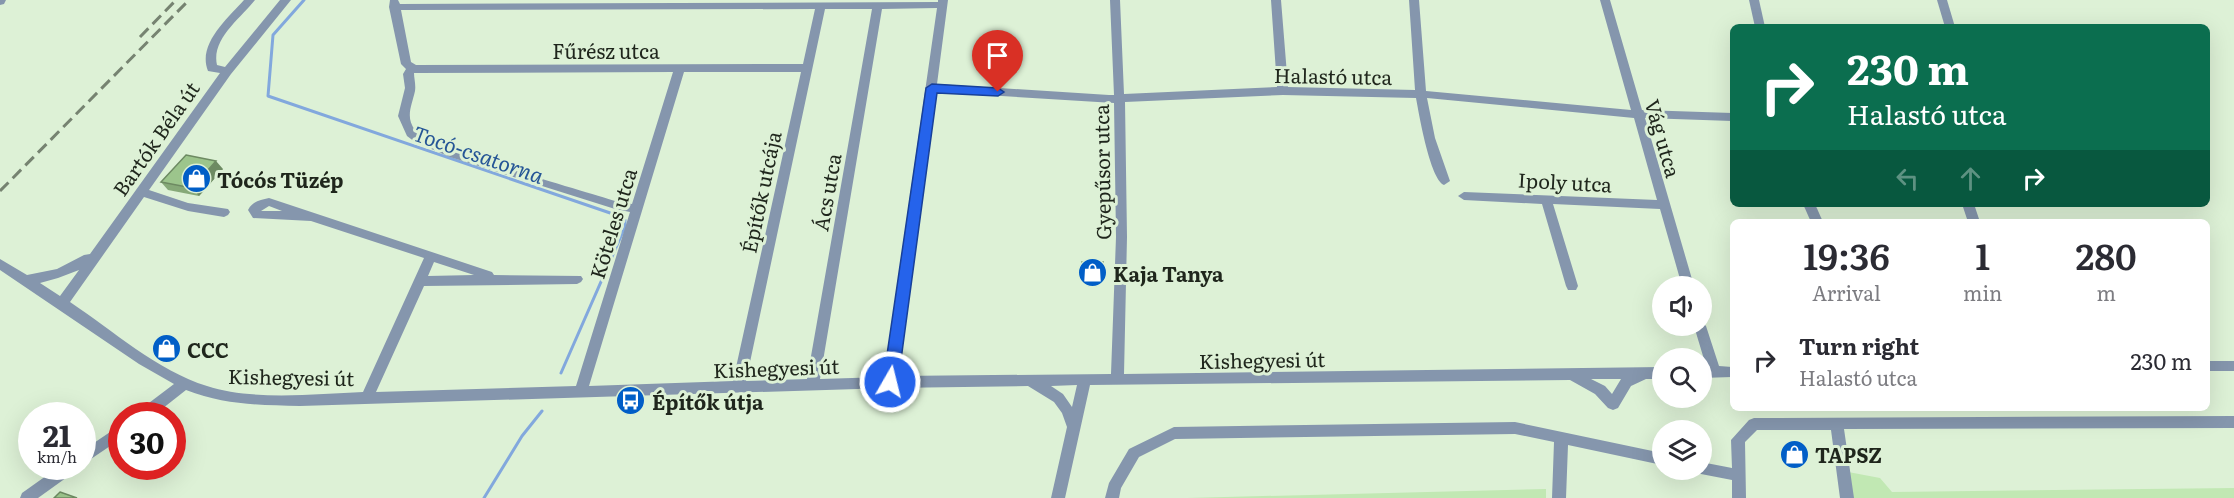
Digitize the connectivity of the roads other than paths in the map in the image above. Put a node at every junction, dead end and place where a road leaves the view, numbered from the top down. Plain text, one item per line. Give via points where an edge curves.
1 (250, 0) edge
2 (286, 0) edge
3 (1115, 0) edge
4 (1276, 0) edge
5 (1414, 0) edge
6 (1605, 0) edge
7 (1754, 0) edge
8 (1942, 0) edge
9 (943, 3) edge
10 (394, 4) edge
11 (878, 5) junction
12 (821, 6) junction
13 (1759, 24) edge
14 (1949, 24) edge
15 (409, 66) junction
16 (680, 68) junction
17 (807, 68) junction
18 (226, 71) junction
19 (932, 88) junction
20 (1283, 91) junction
21 (1421, 94) junction
22 (1119, 97) junction
23 (1637, 114) junction
24 (1730, 117) edge
25 (1444, 180) dead end
26 (142, 192) junction
27 (1464, 196) dead end
28 (1546, 200) junction
29 (1663, 205) junction
30 (637, 209) junction
31 (224, 213) dead end
32 (311, 216) dead end
33 (96, 252) junction
34 (431, 256) junction
35 (0, 264) edge
36 (462, 266) junction
37 (1685, 276) edge
38 (498, 278) junction
39 (577, 279) dead end
40 (26, 280) junction
41 (452, 280) junction
42 (419, 281) junction
43 (1572, 286) dead end
44 (62, 303) junction
45 (2210, 366) edge
46 (2234, 366) edge
47 (1712, 372) edge
48 (1730, 372) edge
49 (1645, 374) junction
50 (1652, 374) edge
51 (1566, 375) junction
52 (1085, 380) junction
53 (1117, 380) junction
54 (1029, 381) junction
55 (890, 382) junction
56 (184, 384) junction
57 (812, 385) junction
58 (738, 387) junction
59 (581, 390) junction
60 (367, 398) junction
61 (160, 402) edge
62 (2234, 422) edge
63 (1837, 424) junction
64 (1075, 428) junction
65 (1562, 438) junction
66 (1652, 457) edge
67 (1712, 470) edge
68 (1738, 475) junction
69 (52, 480) edge
70 (27, 498) edge
71 (1058, 498) edge
72 (1112, 498) edge
73 (1558, 498) edge
74 (1739, 498) edge
75 (1846, 498) edge

1 - 18 street via 222,32 210,54 212,68
2 - 18 street, Bartók Béla út
3 - 22 street, Gyepűsor utca
4 - 20 street
5 - 21 street
6 - 23 street, Vág utca
7 - 13 street
8 - 14 street
9 - 11 street
9 - 19 street
10 - 12 street
10 - 15 street
11 - 12 street
11 - 57 street, Ács utca
12 - 17 street, Építők utcája
15 - 16 street, Fűrész utca
15 - 30 street via 410,88 403,116 411,133 419,139 454,154
16 - 17 street, Fűrész utca
16 - 30 street, Köteles utca
17 - 58 street, Építők utcája
18 - 26 street, Bartók Béla út
19 - 22 street, Halastó utca
19 - 55 street
20 - 21 street, Halastó utca
20 - 22 street, Halastó utca
21 - 23 street, Halastó utca
21 - 25 street via 1435,160
22 - 53 street, Gyepűsor utca via 1122,296
23 - 24 street, Halastó utca
23 - 29 street, Vág utca
26 - 31 street via 188,207
26 - 33 street, Bartók Béla út
27 - 28 street, Ipoly utca
28 - 29 street, Ipoly utca
28 - 43 street
29 - 37 street, Vág utca
30 - 59 street, Köteles utca
32 - 34 street
33 - 40 street via 72,270
33 - 44 street, Bartók Béla út
34 - 36 street
34 - 42 street
35 - 40 street, Kishegyesi út
36 - 38 street
36 - 41 street
38 - 39 street
38 - 41 street
40 - 44 street, Kishegyesi út
41 - 42 street
42 - 60 street
44 - 56 street, Kishegyesi út via 162,373
45 - 46 street
47 - 48 street
49 - 50 street, Kishegyesi út
49 - 51 street, Kishegyesi út
49 - 51 street via 1626,382 1613,404 1587,382
51 - 53 street, Kishegyesi út
52 - 53 street, Kishegyesi út
52 - 54 street, Kishegyesi út
52 - 64 street
54 - 55 street, Kishegyesi út
54 - 64 street via 1060,398
55 - 57 street, Kishegyesi út
56 - 60 street, Kishegyesi út via 222,396 258,399
56 - 61 street
57 - 58 street, Kishegyesi út
58 - 59 street, Kishegyesi út
59 - 60 street, Kishegyesi út
62 - 63 street
63 - 68 street via 1754,424 1738,440
63 - 75 street
64 - 71 street
65 - 66 street
65 - 72 street via 1515,429 1174,433 1134,453 1114,487
65 - 73 street
67 - 68 street
68 - 74 street
69 - 70 street

